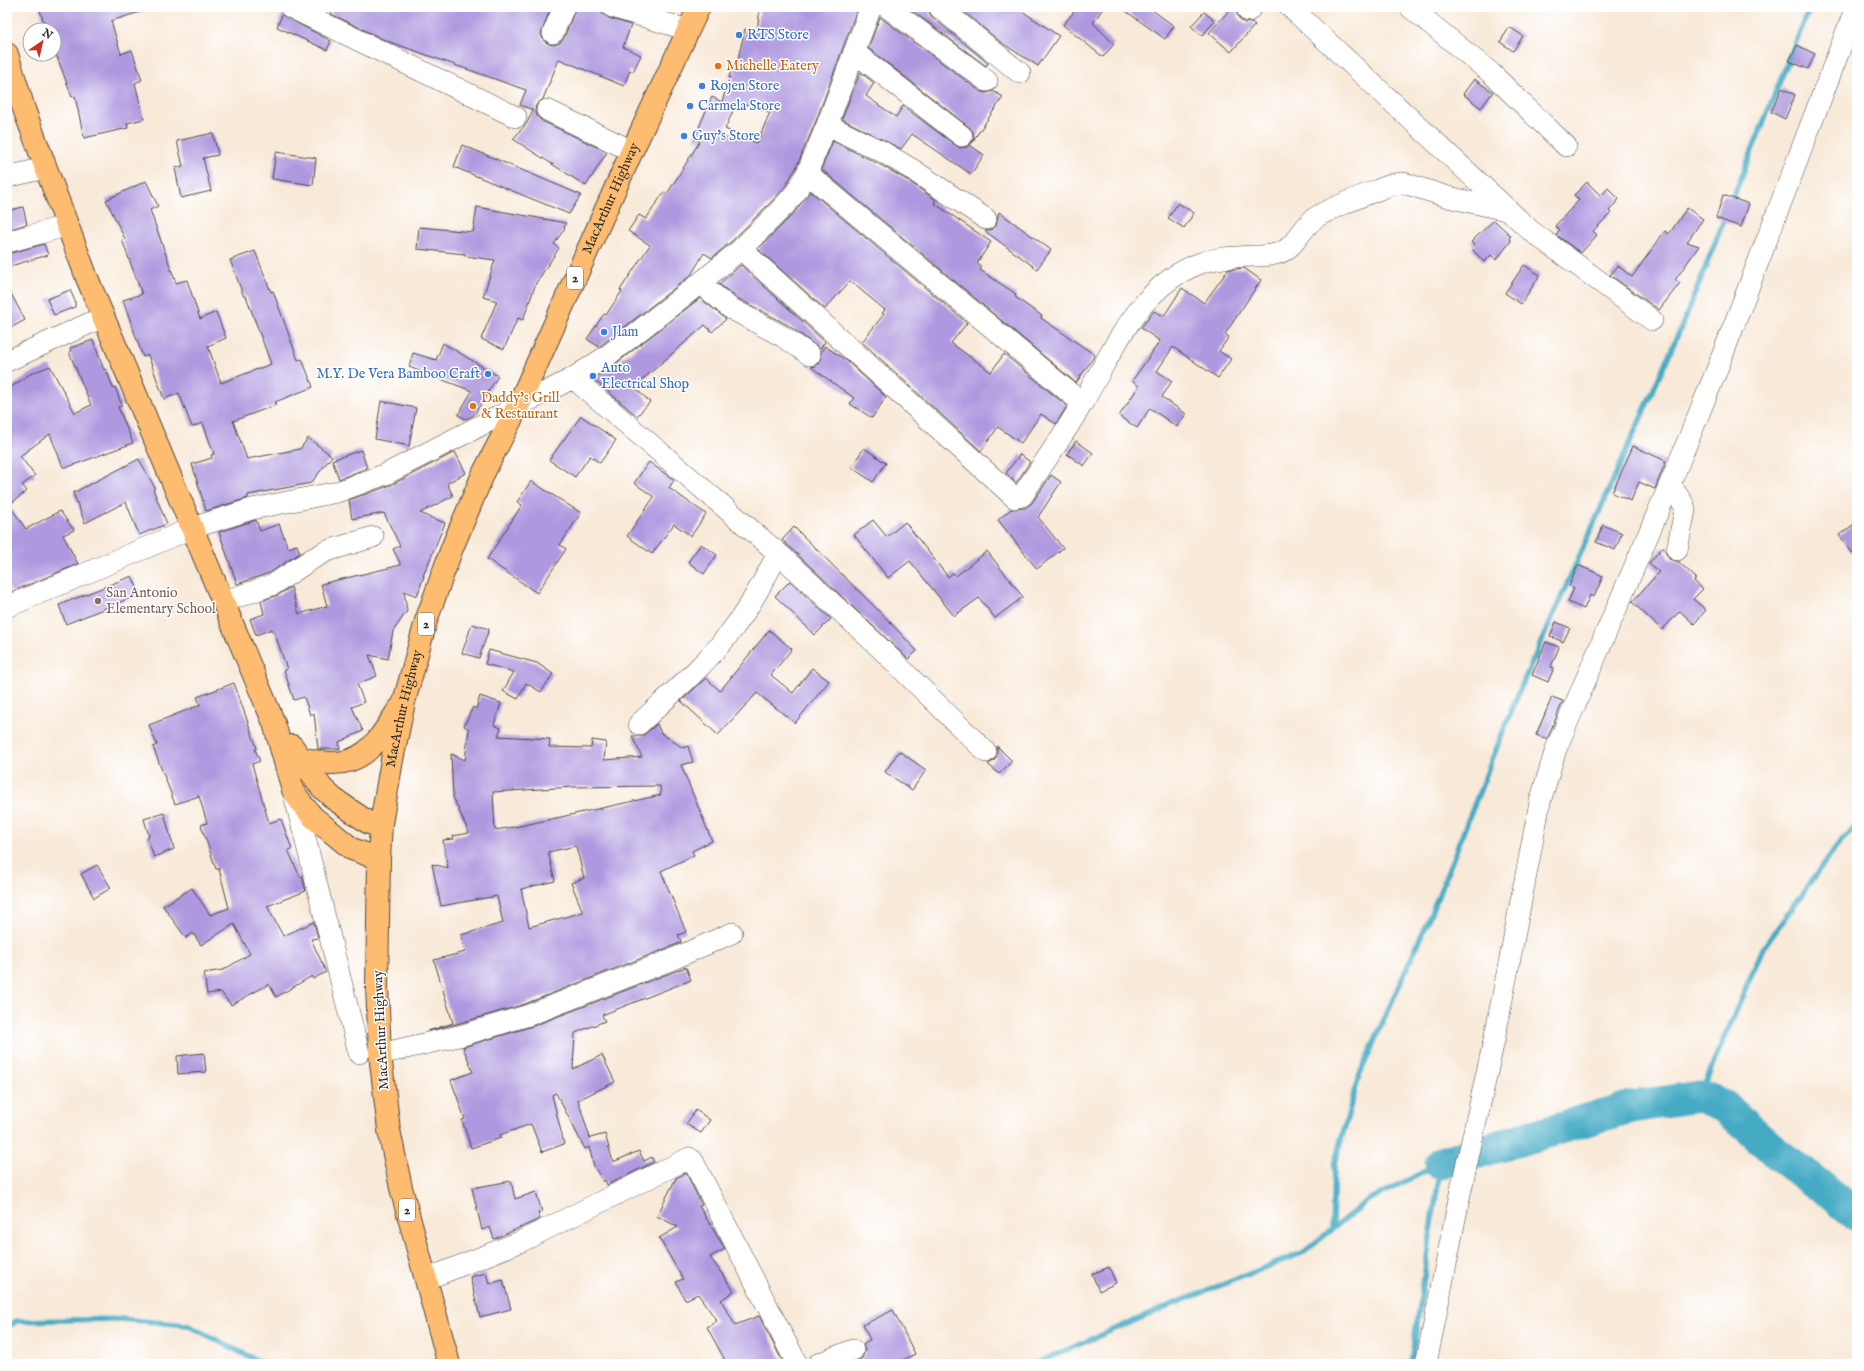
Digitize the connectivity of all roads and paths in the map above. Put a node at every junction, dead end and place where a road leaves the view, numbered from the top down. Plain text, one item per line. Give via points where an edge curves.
1 (290, 7) edge
2 (564, 7) edge
3 (612, 7) edge
4 (699, 7) edge
5 (871, 7) edge
6 (887, 7) edge
7 (939, 7) edge
8 (1290, 7) edge
9 (1410, 7) edge
10 (1856, 7) edge
11 (688, 30) junction
12 (553, 33) dead end
13 (854, 52) junction
14 (7, 54) edge
15 (1020, 73) dead end
16 (987, 80) dead end
17 (547, 110) dead end
18 (516, 117) dead end
19 (827, 125) junction
20 (962, 136) dead end
21 (1566, 146) dead end
22 (632, 151) junction
23 (45, 168) junction
24 (807, 173) junction
25 (7, 177) edge
26 (1506, 210) junction
27 (986, 219) dead end
28 (66, 226) junction
29 (7, 242) edge
30 (741, 249) junction
31 (700, 283) junction
32 (103, 317) junction
33 (1652, 320) dead end
34 (810, 355) dead end
35 (7, 361) edge
36 (573, 378) junction
37 (1082, 403) junction
38 (518, 406) junction
39 (1670, 484) junction
40 (192, 528) junction
41 (373, 537) dead end
42 (1677, 550) dead end
43 (778, 553) junction
44 (10, 602) edge
45 (223, 602) junction
46 (404, 702) junction
47 (274, 723) junction
48 (639, 724) dead end
49 (986, 752) dead end
50 (300, 757) junction
51 (293, 790) junction
52 (381, 824) junction
53 (379, 859) junction
54 (732, 933) dead end
55 (370, 1053) junction
56 (426, 1278) junction
57 (854, 1350) dead end
58 (450, 1364) edge
59 (796, 1364) edge
60 (818, 1364) edge
61 (1426, 1364) edge

1 - 18 street
2 - 12 street
3 - 11 street
4 - 11 main road, MacArthur Highway / 2
5 - 13 street
6 - 16 street
7 - 15 street
8 - 26 street
9 - 21 street via 1491,73
10 - 39 street via 1716,372
11 - 22 main road, MacArthur Highway / 2
13 - 19 street
13 - 20 street
14 - 23 main road
17 - 22 street
19 - 24 street
19 - 27 street via 895,159
22 - 38 main road, MacArthur Highway / 2
23 - 25 street
23 - 28 main road
24 - 30 street via 785,206
24 - 37 street
26 - 33 street via 1556,251
26 - 37 street via 1404,182 1393,184 1317,216 1289,248 1279,253 1268,256 1224,257 1183,271 1164,284 1142,306 1110,353
28 - 29 street
28 - 32 main road
30 - 31 street
30 - 37 street via 1015,498 1022,496
31 - 34 street via 730,308 782,336
31 - 36 street via 607,356
32 - 35 street
32 - 40 main road
36 - 38 street
36 - 43 street
38 - 40 street via 386,474 336,492 252,509
38 - 46 main road, MacArthur Highway / 2 via 484,472 452,548 426,621
39 - 42 street via 1685,510
39 - 61 street via 1556,748 1540,802 1495,1036
40 - 44 street
40 - 45 main road
41 - 45 street via 327,551 274,584
43 - 48 street via 758,592 730,633 690,676
43 - 49 street
45 - 47 main road
46 - 50 main road via 373,746 358,758 337,764
46 - 52 main road, MacArthur Highway / 2
47 - 50 main road
47 - 51 main road
50 - 52 main road via 322,788 334,799 369,823
51 - 53 main road via 313,817 334,835 352,849
51 - 55 street
52 - 53 main road, MacArthur Highway / 2
53 - 55 main road, MacArthur Highway / 2 via 377,987
54 - 55 street via 528,1016 463,1035
55 - 56 main road, MacArthur Highway / 2 via 401,1188
56 - 58 main road, MacArthur Highway / 2
56 - 59 street via 522,1241 691,1159
57 - 60 street

